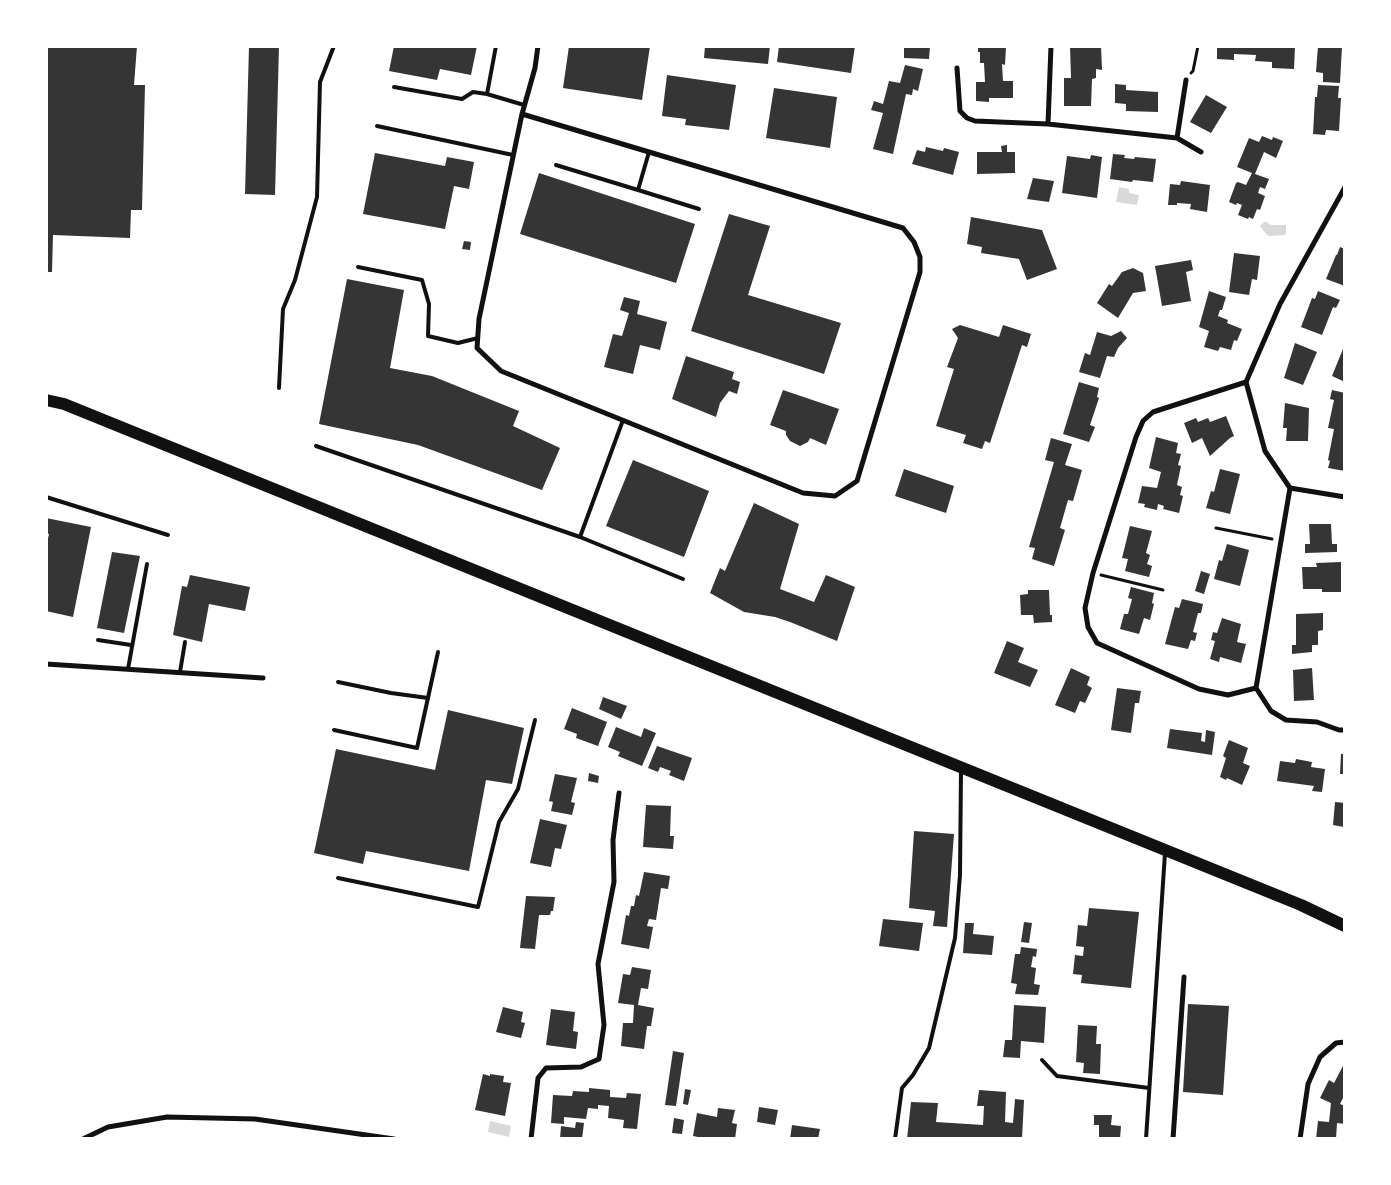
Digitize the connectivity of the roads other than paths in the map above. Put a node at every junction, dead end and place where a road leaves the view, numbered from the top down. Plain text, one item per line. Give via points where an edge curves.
1 (334, 46) edge
2 (496, 46) edge
3 (538, 46) edge
4 (1051, 46) edge
5 (957, 68) dead end
6 (1186, 80) road end
7 (394, 87) dead end
8 (487, 94) junction
9 (524, 105) junction
10 (522, 114) junction
11 (1048, 124) junction
12 (378, 126) dead end
13 (1177, 138) junction
14 (649, 152) junction
15 (1201, 152) dead end
16 (513, 155) junction
17 (556, 166) dead end
18 (1345, 187) edge
19 (638, 190) junction
20 (700, 209) dead end
21 (358, 267) dead end
22 (478, 338) junction
23 (1246, 382) junction
24 (279, 388) dead end
25 (46, 390) edge
26 (46, 400) edge
27 (64, 404) junction
28 (623, 420) junction
29 (316, 446) dead end
30 (1290, 488) junction
31 (46, 497) edge
32 (1345, 497) edge
33 (168, 535) dead end
34 (580, 537) junction
35 (147, 564) dead end
36 (684, 579) dead end
37 (98, 640) dead end
38 (185, 642) dead end
39 (131, 645) junction
40 (438, 652) dead end
41 (46, 664) edge
42 (128, 669) junction
43 (180, 672) junction
44 (263, 678) dead end
45 (338, 682) dead end
46 (1256, 688) junction
47 (428, 698) junction
48 (535, 720) dead end
49 (334, 730) dead end
50 (1345, 730) edge
51 (961, 767) junction
52 (619, 793) dead end
53 (1165, 851) junction
54 (338, 878) dead end
55 (1301, 905) junction
56 (1345, 920) edge
57 (1345, 926) edge
58 (1184, 977) dead end
59 (1345, 1042) edge
60 (1042, 1060) dead end
61 (1149, 1088) junction
62 (83, 1139) edge
63 (394, 1139) edge
64 (531, 1139) edge
65 (895, 1139) edge
66 (1146, 1139) edge
67 (1173, 1139) edge
68 (1300, 1139) edge

1 - 24 lane via 320,82 317,197 295,280 283,309
2 - 8 lane
3 - 9 street
4 - 11 street
5 - 11 street via 960,111 967,118
6 - 13 street
7 - 8 lane via 462,99 474,92
8 - 9 lane
9 - 10 street
10 - 14 street
10 - 16 street
11 - 13 street
12 - 16 lane
13 - 15 street
14 - 19 lane
14 - 28 street via 903,228 920,256 920,272 857,481 835,496 802,493
16 - 22 street via 479,319
17 - 19 lane
18 - 23 street via 1280,304
19 - 20 lane
21 - 22 lane via 422,280 429,304 428,336 458,343
22 - 28 street via 477,348 501,371
23 - 30 street via 1265,451
23 - 46 street via 1153,412 1143,421 1085,608 1088,627 1097,643 1199,689 1228,695
25 - 27 main road
26 - 27 main road
27 - 51 main road
28 - 34 lane
29 - 34 lane
30 - 32 street
30 - 46 street
31 - 33 lane
34 - 36 lane
35 - 39 lane
37 - 39 lane
38 - 43 lane
39 - 42 lane
40 - 47 lane
41 - 42 street
42 - 43 street
43 - 44 street
45 - 47 lane
46 - 50 street via 1271,711 1286,720 1317,722
47 - 49 lane via 417,748
48 - 54 lane via 518,789 500,822 478,907
51 - 53 main road
51 - 65 lane via 960,875 954,938 929,1048 902,1088
52 - 64 street via 613,840 614,882 598,964 604,1025 599,1059 581,1067 546,1068 538,1078
53 - 55 main road
53 - 61 lane
55 - 56 main road
55 - 57 main road
58 - 67 street
59 - 68 street via 1336,1043 1320,1057 1308,1084
60 - 61 lane via 1057,1076
61 - 66 lane
62 - 63 street via 108,1127 167,1116 256,1119

